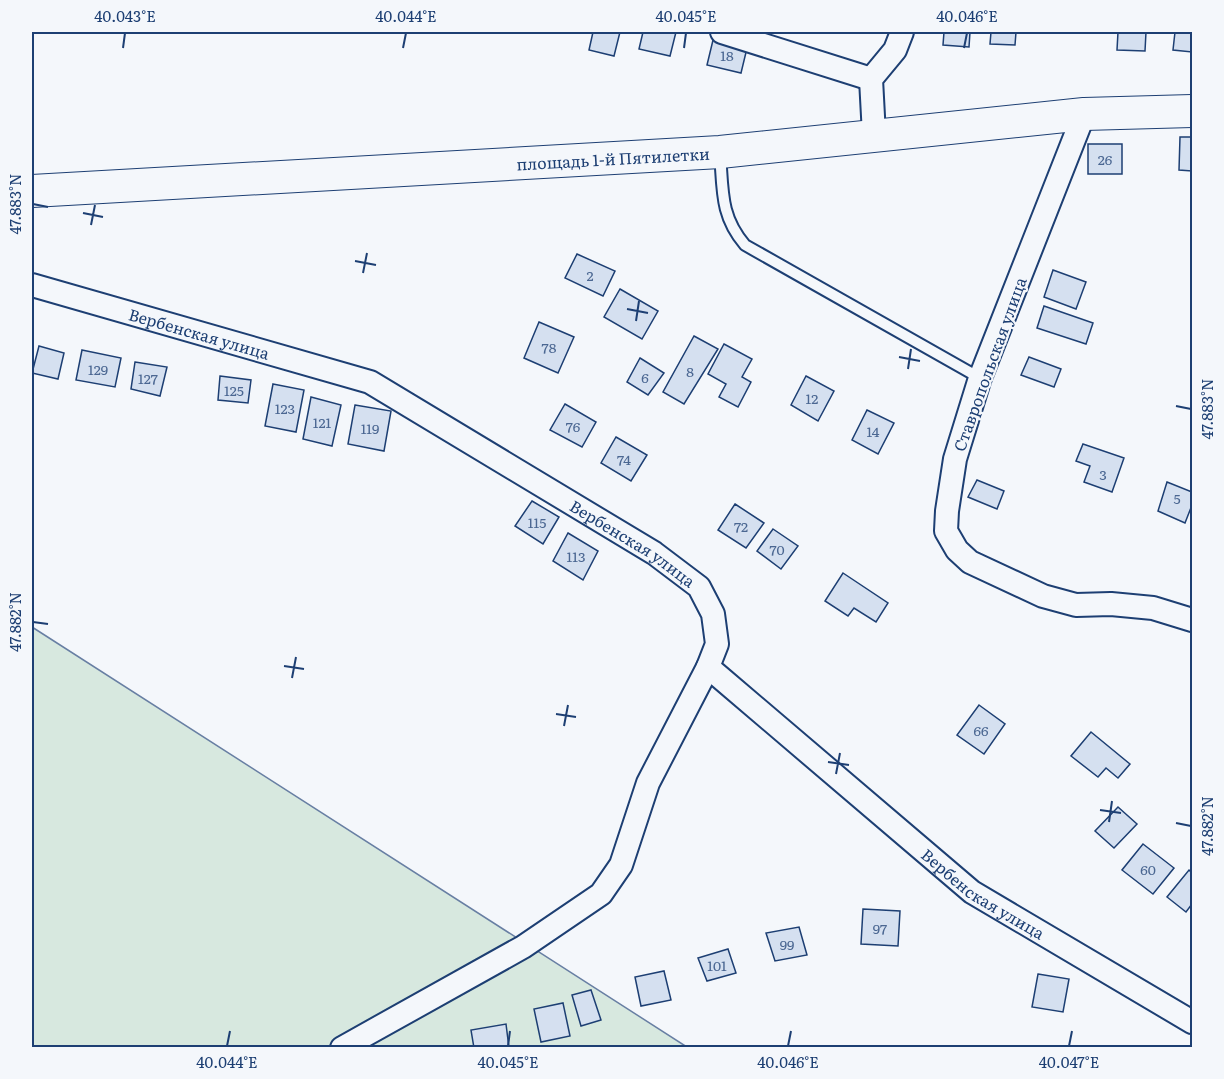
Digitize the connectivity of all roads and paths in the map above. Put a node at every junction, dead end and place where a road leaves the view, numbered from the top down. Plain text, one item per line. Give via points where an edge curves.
1 (722, 32) edge
2 (902, 32) edge
3 (871, 79) junction
4 (1192, 111) edge
5 (1084, 114) junction
6 (874, 135) junction
7 (720, 152) junction
8 (32, 191) edge
9 (32, 285) edge
10 (980, 378) junction
11 (1192, 620) edge
12 (708, 667) junction
13 (1192, 1022) edge
14 (342, 1047) edge

1 - 3 street
2 - 3 street via 895,50
3 - 6 street
4 - 5 main road, площадь 1-й Пятилетки
5 - 6 main road, площадь 1-й Пятилетки
5 - 10 street, Ставропольская улица
6 - 7 main road, площадь 1-й Пятилетки
7 - 8 main road, площадь 1-й Пятилетки
7 - 10 lane via 724,210 732,230 745,245
9 - 12 street, Вербенская улица via 370,382 654,553 699,587 713,614 717,644
10 - 11 street, Ставропольская улица via 955,459 946,511 946,531 957,550 970,562 1043,596 1076,605 1153,608
12 - 13 street, Вербенская улица via 972,892
12 - 14 street via 648,783 621,865 601,894 523,947

